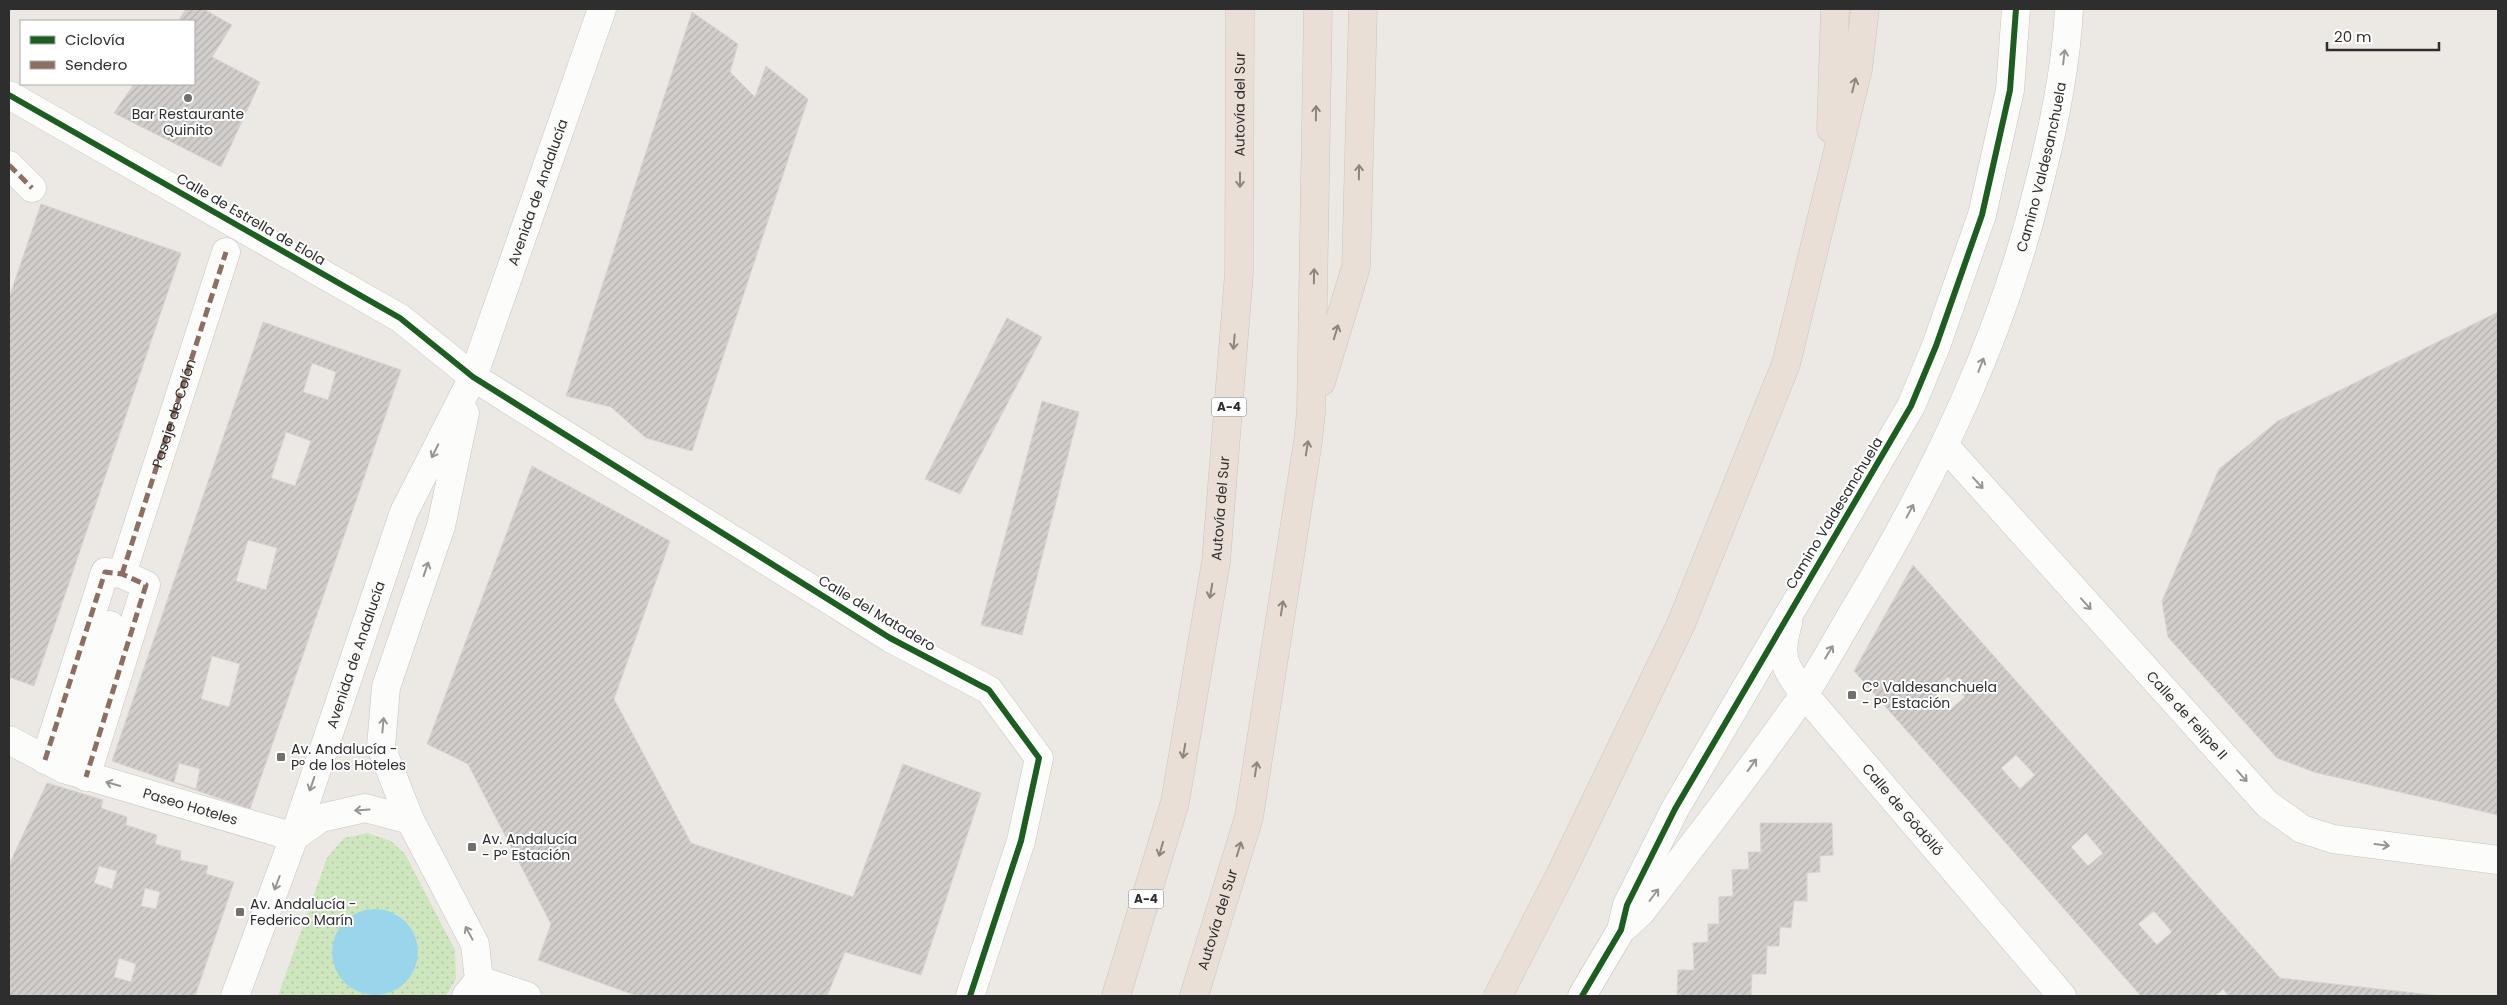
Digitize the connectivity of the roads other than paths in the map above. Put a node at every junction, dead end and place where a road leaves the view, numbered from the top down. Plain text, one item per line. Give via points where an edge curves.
1 (602, 9) edge
2 (1240, 9) edge
3 (1318, 9) edge
4 (1363, 9) edge
5 (1835, 9) edge
6 (1865, 9) edge
7 (2016, 9) edge
8 (2069, 9) edge
9 (9, 95) edge
10 (9, 165) edge
11 (1828, 183) junction
12 (32, 188) dead end
13 (226, 252) dead end
14 (473, 377) junction
15 (1311, 412) junction
16 (1945, 446) junction
17 (122, 574) junction
18 (1792, 608) junction
19 (110, 625) dead end
20 (1804, 694) junction
21 (9, 740) edge
22 (65, 769) junction
23 (410, 820) junction
24 (294, 837) junction
25 (2498, 860) edge
26 (1621, 930) junction
27 (472, 988) edge
28 (239, 990) edge
29 (526, 996) edge
30 (970, 996) edge
31 (1116, 996) edge
32 (1194, 996) edge
33 (1498, 996) edge
34 (1582, 996) edge
35 (2062, 996) edge

1 - 14 street, Avenida de Andalucía
2 -> 31 highway, Autovía del Sur / A-4 via 1239,273 1216,562 1175,802
15 -> 3 highway, Autovía del Sur
15 -> 4 highway via 1356,267
5 - 11 highway
11 -> 6 highway via 1858,69
7 - 18 street, Camino Valdesanchuela via 2010,90 1982,215 1936,346 1911,406
16 -> 8 street, Camino Valdesanchuela via 2009,293 2028,230 2058,107
9 - 14 street, Calle de Estrella de Elola via 400,318
10 - 12 street
11 - 33 highway via 1786,364 1743,472 1681,624
13 - 17 street, Pasaje de Colón
23 -> 14 street, Avenida de Andalucía via 381,747 386,687 441,526
14 -> 24 street, Avenida de Andalucía via 404,512
14 - 30 street, Calle del Matadero via 890,638 989,690 1039,758 1021,841
32 -> 15 highway, Autovía del Sur via 1249,817
20 -> 16 street, Camino Valdesanchuela via 1883,562
16 -> 25 street, Calle de Felipe II via 2267,804 2302,829 2334,839
17 - 22 street via 105,572
17 - 22 street via 146,585
18 - 20 street, Calle de Gödöllő via 1782,643 1786,668
18 - 26 street, Camino Valdesanchuela via 1675,809 1627,905
19 - 22 street
26 -> 20 street, Camino Valdesanchuela via 1647,905
20 - 35 street, Calle de Gödöllő
21 - 22 street, Paseo Hoteles
24 -> 22 street, Paseo Hoteles
23 -> 24 street via 366,808 321,818
27 -> 23 street, Avenida de Andalucía via 475,944
24 -> 28 street, Avenida de Andalucía
26 - 34 street, Camino Valdesanchuela
27 - 29 street

